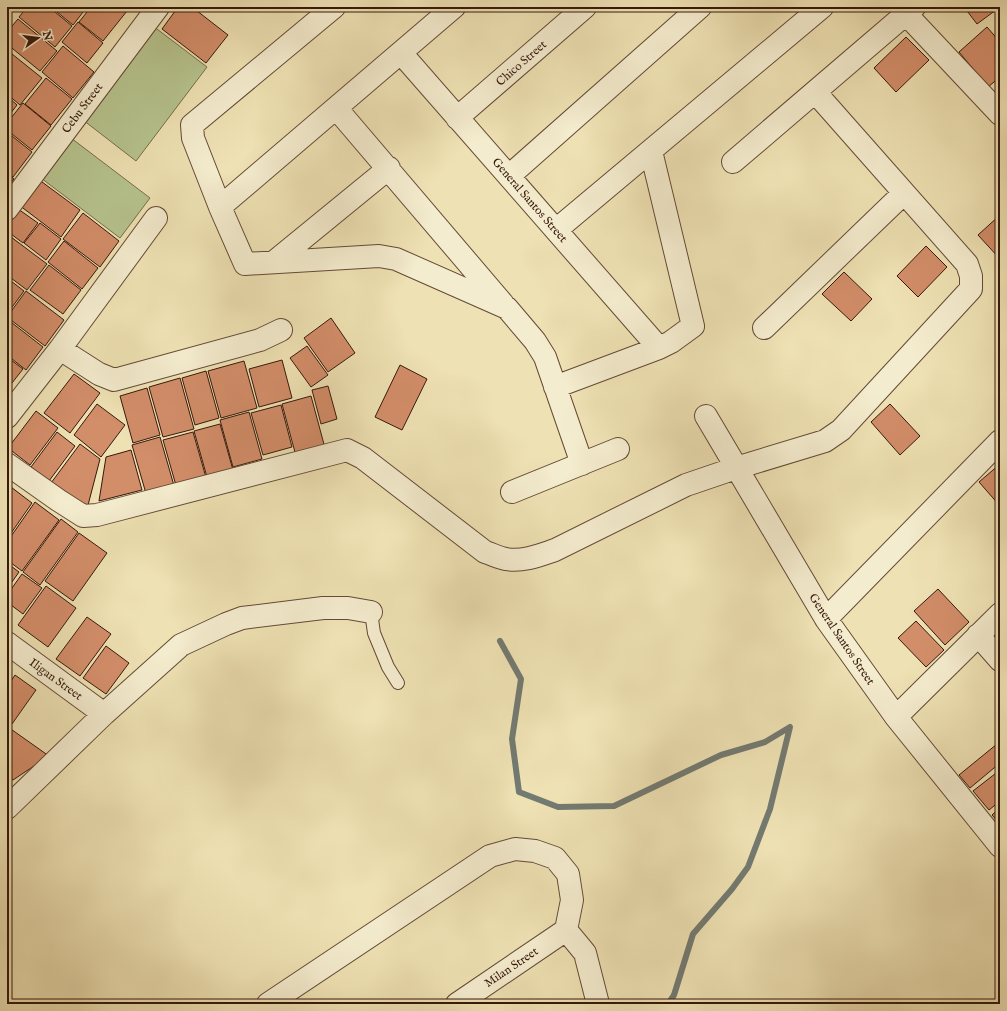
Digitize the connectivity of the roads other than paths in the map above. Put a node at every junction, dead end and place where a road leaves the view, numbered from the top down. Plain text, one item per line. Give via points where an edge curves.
1 (158, 7) edge
2 (334, 7) edge
3 (454, 7) edge
4 (585, 7) edge
5 (700, 7) edge
6 (812, 10) edge
7 (910, 10) edge
8 (401, 53) junction
9 (815, 92) junction
10 (997, 105) edge
11 (336, 108) junction
12 (457, 118) junction
13 (651, 151) junction
14 (733, 162) dead end
15 (389, 168) junction
16 (509, 176) junction
17 (904, 192) junction
18 (220, 207) junction
19 (7, 209) edge
20 (156, 218) dead end
21 (556, 230) junction
22 (274, 262) junction
23 (507, 308) junction
24 (764, 328) dead end
25 (281, 330) dead end
26 (659, 348) junction
27 (60, 349) junction
28 (555, 387) junction
29 (706, 416) dead end
30 (7, 417) edge
31 (1000, 441) edge
32 (618, 449) dead end
33 (7, 464) edge
34 (582, 464) junction
35 (736, 468) junction
36 (512, 492) dead end
37 (371, 612) joint
38 (1000, 614) edge
39 (826, 619) junction
40 (978, 634) junction
41 (7, 643) edge
42 (1000, 660) edge
43 (398, 683) dead end
44 (104, 714) junction
45 (896, 717) junction
46 (9, 802) edge
47 (1000, 846) edge
48 (566, 930) junction
49 (268, 1004) edge
50 (457, 1004) edge
51 (598, 1004) edge

1 - 19 street, Cebu Street
2 - 18 street via 192,125 193,138
3 - 8 street
4 - 12 street, Chico Street
5 - 16 street
6 - 13 street
7 - 9 street
7 - 10 street
8 - 11 street
8 - 12 street, General Santos Street
9 - 14 street
9 - 17 street
11 - 15 street
11 - 18 street
12 - 16 street, General Santos Street
13 - 21 street
13 - 26 street via 693,326
15 - 22 street
15 - 23 street
16 - 21 street, General Santos Street
17 - 24 street
17 - 35 street via 967,264 971,276 971,289 841,430 824,441
18 - 22 street via 245,264
20 - 27 street
21 - 26 street, General Santos Street
22 - 23 street via 379,256 396,259
23 - 28 street via 545,357
25 - 27 street via 260,340 114,380 99,374
26 - 28 street
27 - 30 street
28 - 34 street
29 - 35 street, General Santos Street
31 - 39 street
32 - 34 street
33 - 35 street via 83,516 97,515 347,450 363,458 485,552 506,559 522,559 555,550 686,485
34 - 36 street
35 - 39 street, General Santos Street
37 - 43 lane via 374,633 388,667
37 - 44 street via 348,608 323,608 242,618 226,624 181,645
38 - 40 street
39 - 45 street, General Santos Street
40 - 42 street
40 - 45 street
41 - 44 street, Iligan Street
44 - 46 street
45 - 47 street, General Santos Street
48 - 49 street via 572,900 568,874 555,858 535,851 515,849 490,856
48 - 50 street, Milan Street
48 - 51 street via 585,953

